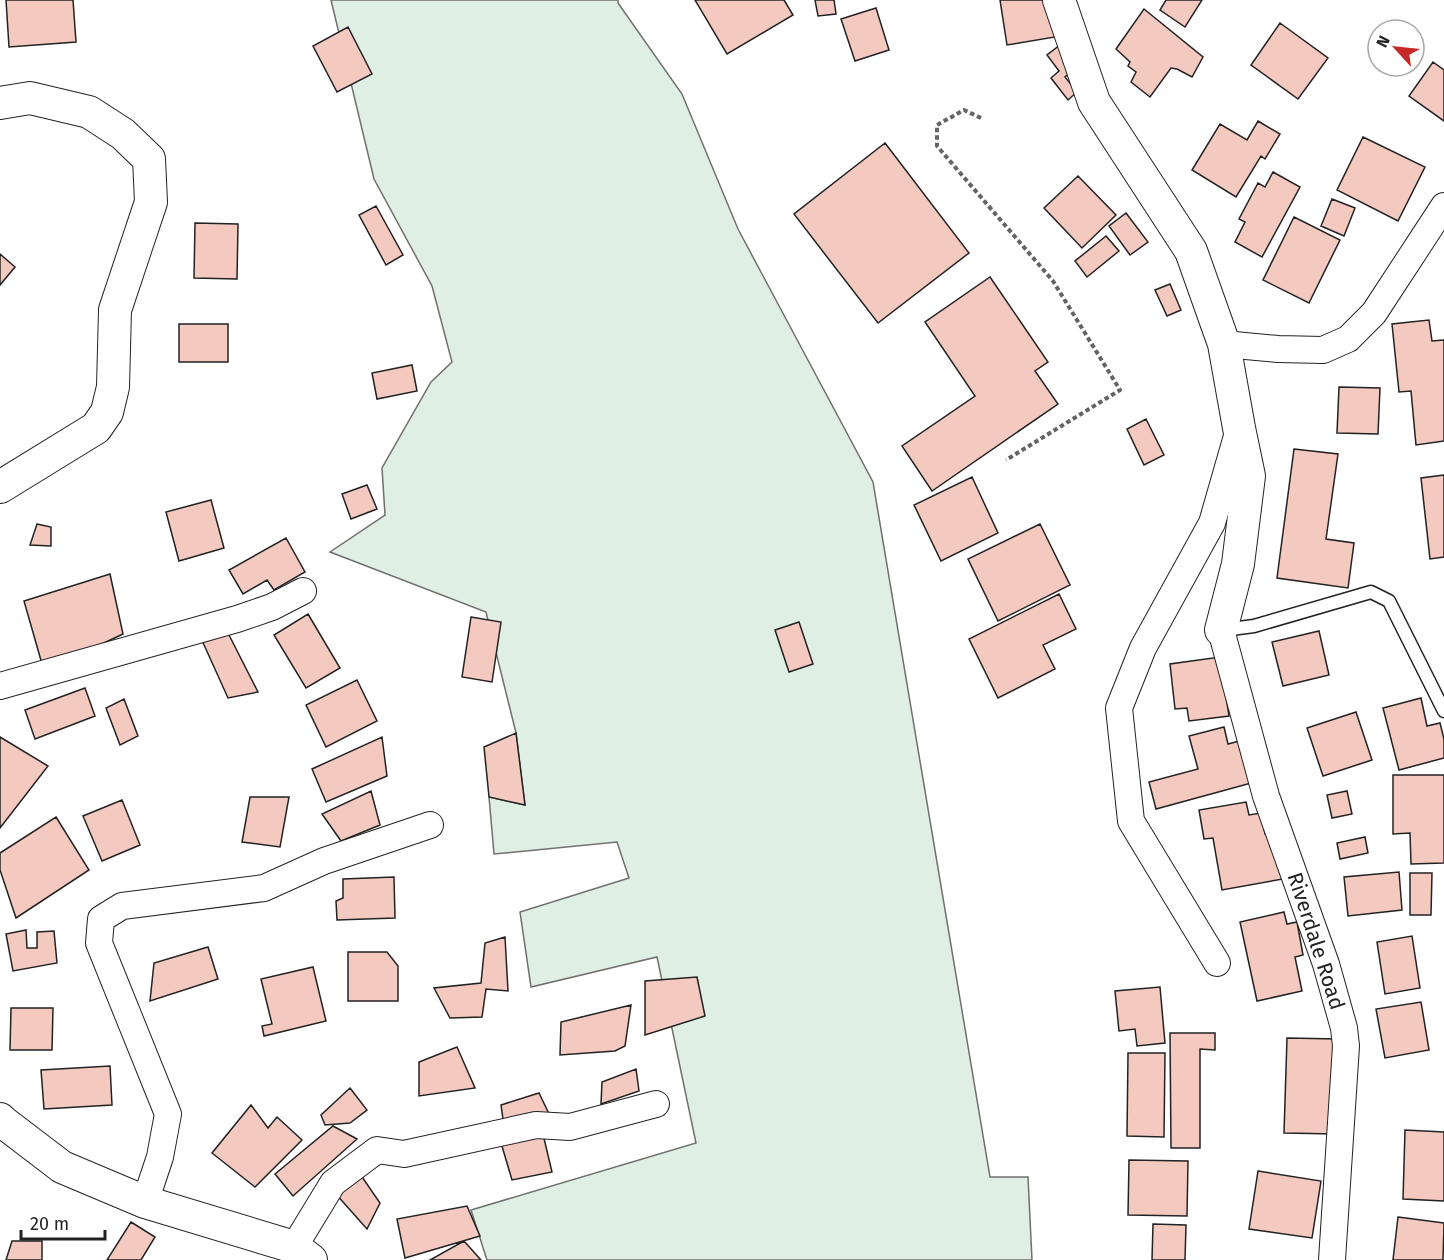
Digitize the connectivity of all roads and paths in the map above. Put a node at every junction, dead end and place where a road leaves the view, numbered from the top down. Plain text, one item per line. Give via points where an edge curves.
1 (1059, 0) edge
2 (0, 103) edge
3 (981, 118) dead end
4 (1444, 206) edge
5 (1224, 344) junction
6 (1239, 428) junction
7 (1006, 460) dead end
8 (0, 487) edge
9 (303, 591) dead end
10 (1221, 630) junction
11 (0, 686) edge
12 (1444, 711) edge
13 (430, 825) dead end
14 (1217, 963) dead end
15 (656, 1104) dead end
16 (0, 1119) edge
17 (145, 1202) junction
18 (302, 1253) edge
19 (1332, 1260) edge

1 - 5 street via 1095,102 1191,251
2 - 8 street via 30,98 89,112 123,134 149,159 151,202 115,310 113,387 107,412 96,428
3 - 7 path via 964,110 938,125 938,146 1053,281 1120,390
4 - 5 street via 1374,313 1348,339 1323,350
5 - 6 street
6 - 10 street via 1249,476 1238,564
6 - 14 street via 1212,523 1143,648 1119,708 1131,821
9 - 11 street via 237,619
10 - 12 lane via 1254,626 1371,592 1389,601
10 - 19 street, Riverdale Road via 1266,796 1326,964 1344,1028
13 - 17 street via 324,861 264,888 122,906 101,919 99,943 168,1114 160,1157
15 - 18 street via 570,1127 536,1125 404,1154 377,1149 333,1183
16 - 17 street via 62,1167
17 - 18 street

